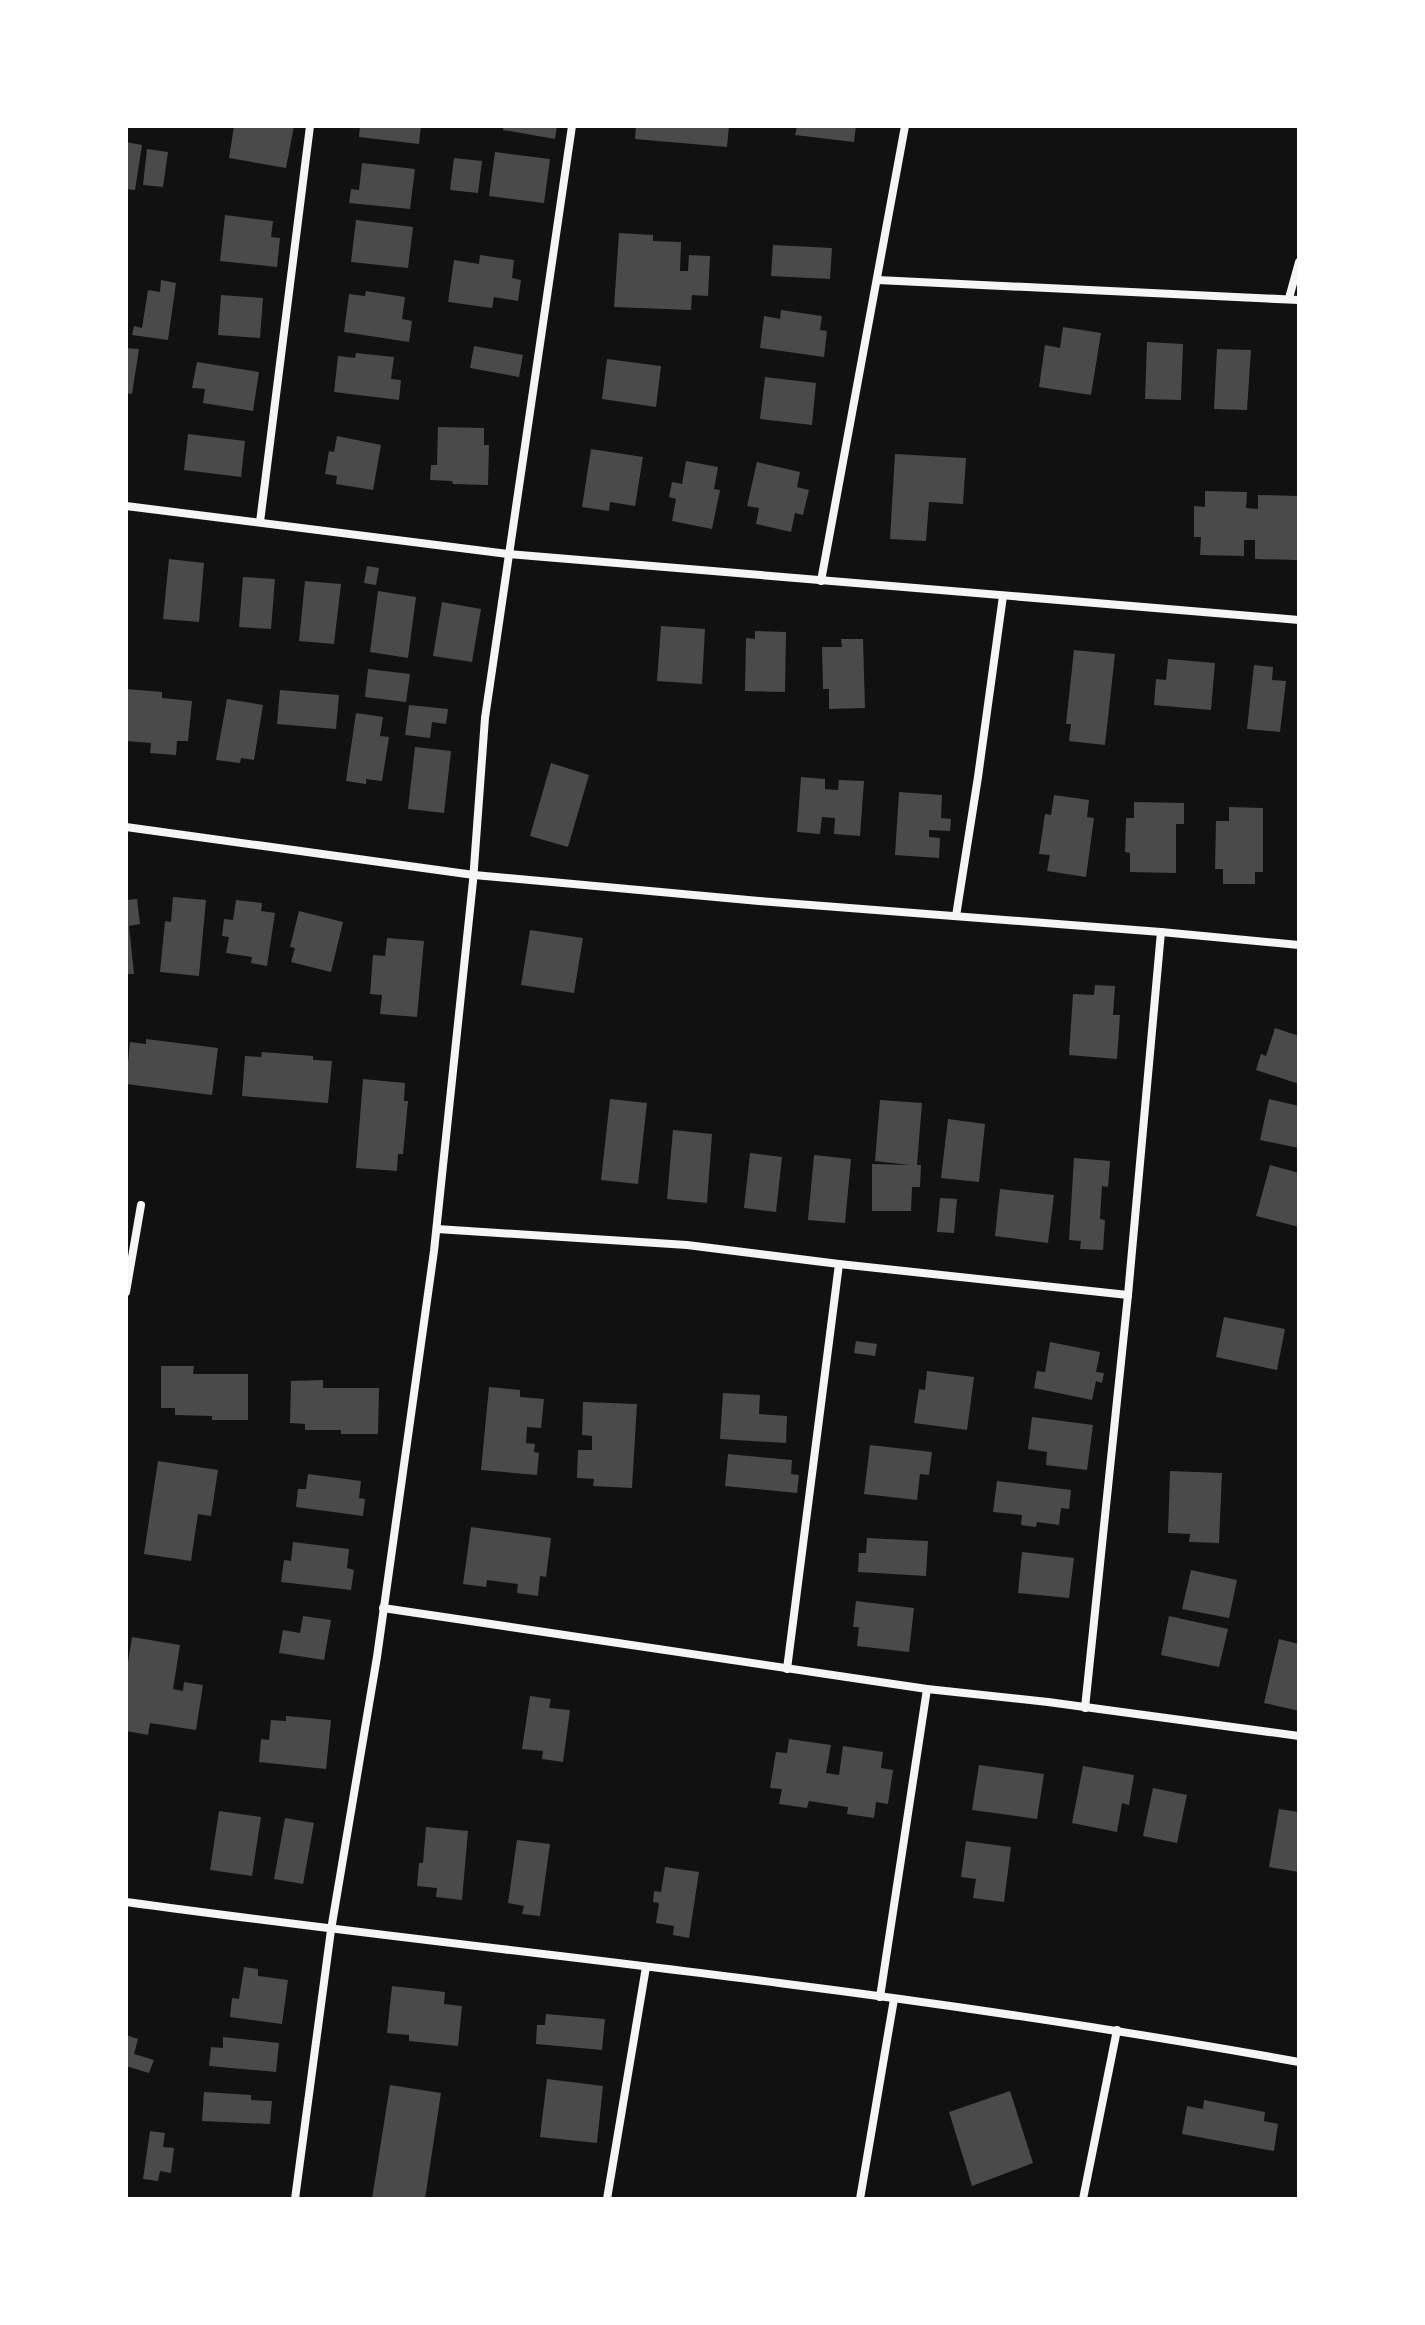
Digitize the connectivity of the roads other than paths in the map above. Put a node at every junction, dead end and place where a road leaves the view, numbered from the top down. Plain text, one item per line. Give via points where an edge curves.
1 (310, 126) edge
2 (572, 126) edge
3 (905, 126) edge
4 (1299, 262) edge
5 (877, 280) junction
6 (1289, 298) junction
7 (1299, 300) edge
8 (126, 506) edge
9 (260, 522) junction
10 (508, 554) junction
11 (821, 581) junction
12 (1003, 596) junction
13 (1299, 620) edge
14 (126, 827) edge
15 (474, 875) junction
16 (956, 916) junction
17 (1161, 932) junction
18 (1299, 945) edge
19 (141, 1205) dead end
20 (437, 1229) junction
21 (839, 1264) junction
22 (126, 1292) edge
23 (1128, 1295) junction
24 (383, 1608) junction
25 (787, 1669) junction
26 (927, 1689) junction
27 (1085, 1708) junction
28 (1299, 1736) edge
29 (126, 1902) edge
30 (331, 1930) junction
31 (646, 1967) junction
32 (880, 1997) junction
33 (894, 1999) junction
34 (1117, 2030) junction
35 (1299, 2062) edge
36 (295, 2199) edge
37 (607, 2199) edge
38 (860, 2199) edge
39 (1083, 2199) edge

1 - 9 street
2 - 10 street
3 - 5 street
4 - 6 street
5 - 6 street
5 - 11 street
6 - 7 street
8 - 9 street
9 - 10 street
10 - 11 street
10 - 15 street via 485,718
11 - 12 street
12 - 13 street
12 - 16 street
14 - 15 street
15 - 16 street
15 - 20 street
16 - 17 street
17 - 18 street
17 - 23 street
19 - 22 street
20 - 21 street via 687,1245
20 - 24 street
21 - 23 street
21 - 25 street
23 - 27 street
24 - 25 street
24 - 30 street
25 - 26 street
26 - 27 street
26 - 32 street
27 - 28 street
29 - 30 street
30 - 31 street
30 - 36 street
31 - 32 street
31 - 37 street
32 - 33 street
33 - 34 street
33 - 38 street
34 - 35 street
34 - 39 street

